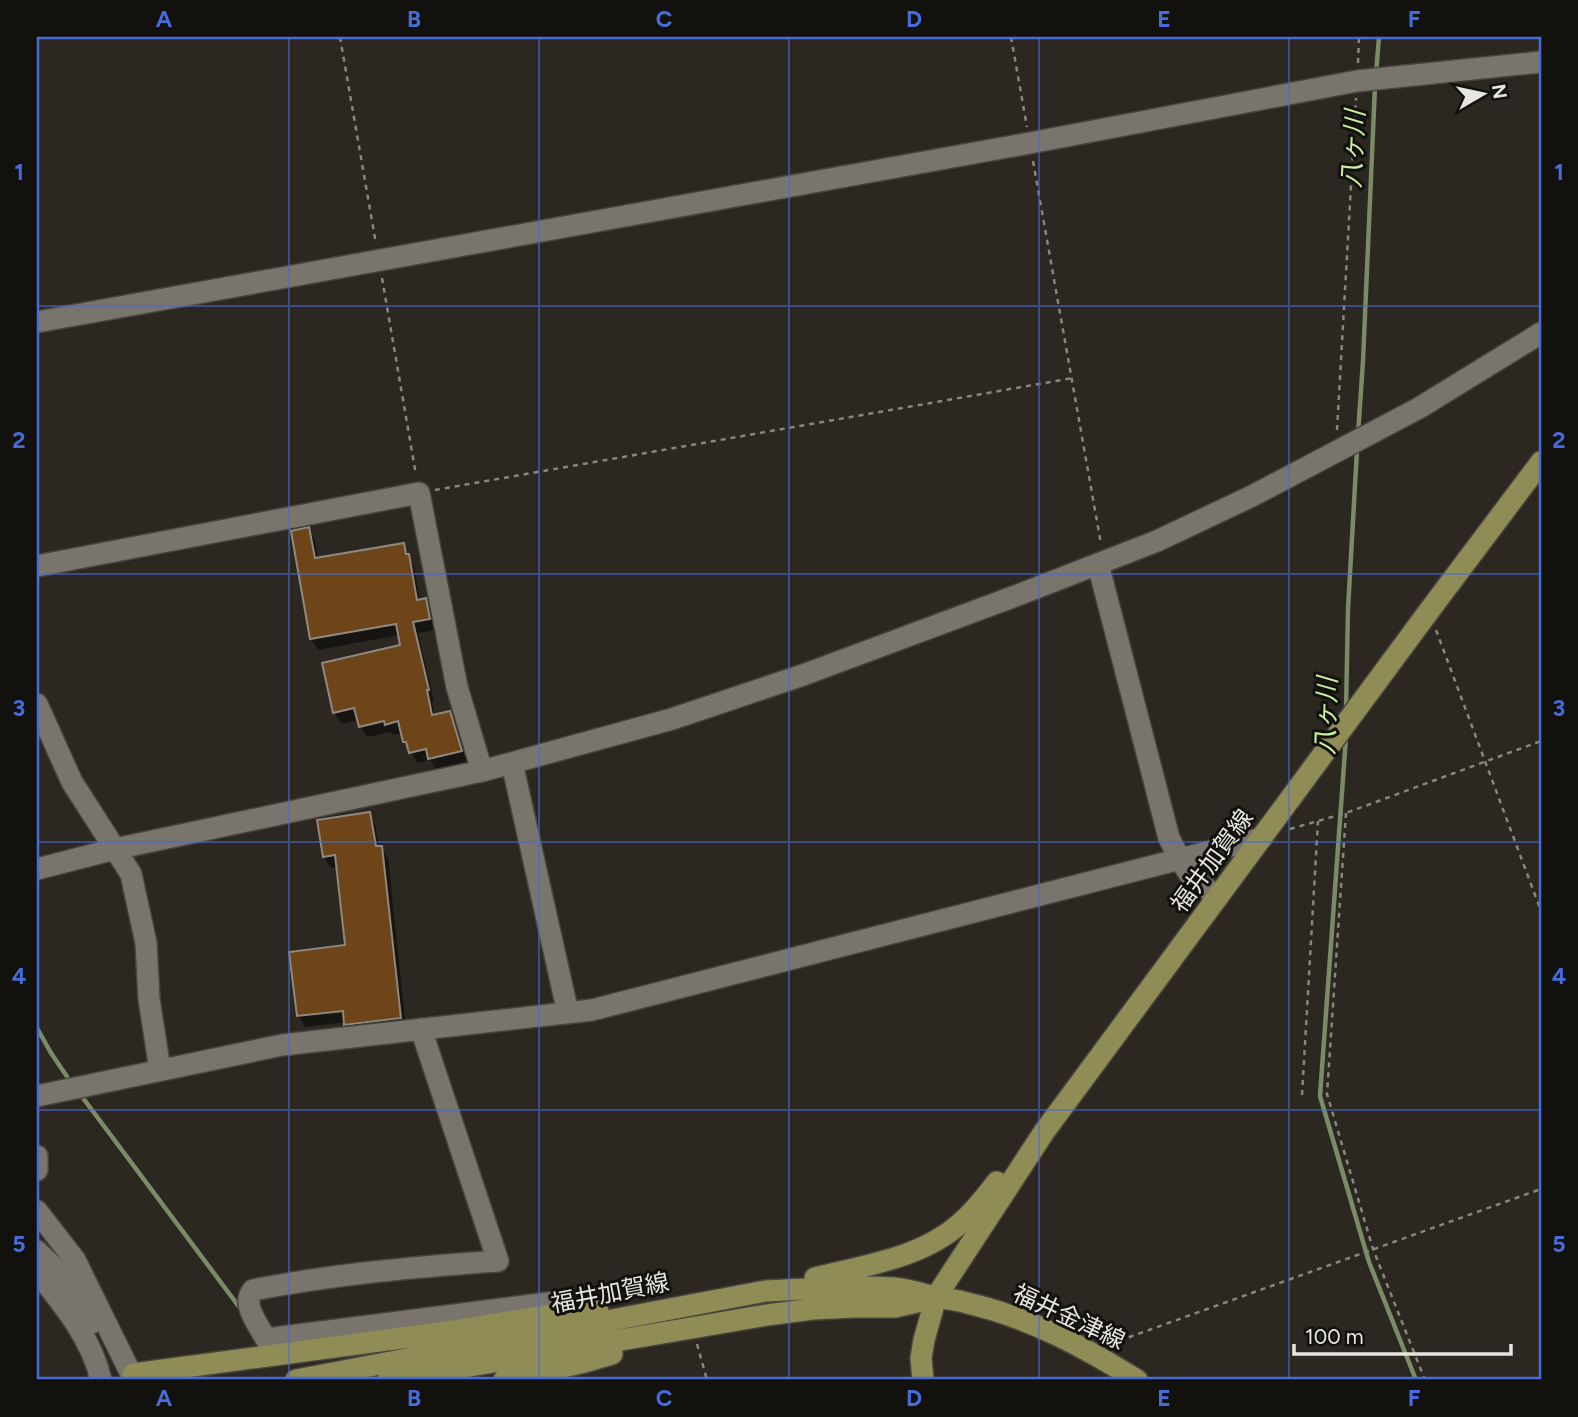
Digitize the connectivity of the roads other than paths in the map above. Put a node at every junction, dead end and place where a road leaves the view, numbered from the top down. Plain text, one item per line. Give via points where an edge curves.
1 (1541, 62) edge
2 (37, 322) edge
3 (1541, 333) edge
4 (1541, 462) edge
5 (1101, 562) junction
6 (37, 566) edge
7 (37, 704) edge
8 (512, 763) junction
9 (482, 771) junction
10 (1262, 838) junction
11 (114, 849) junction
12 (1179, 858) junction
13 (37, 869) edge
14 (1218, 897) junction
15 (568, 1013) junction
16 (421, 1029) junction
17 (160, 1070) junction
18 (37, 1096) edge
19 (1044, 1132) junction
20 (37, 1156) edge
21 (37, 1170) edge
22 (37, 1211) edge
23 (37, 1251) edge
24 (37, 1272) edge
25 (765, 1291) junction
26 (936, 1297) junction
27 (603, 1311) junction
28 (642, 1313) junction
29 (656, 1335) junction
30 (133, 1377) edge
31 (1129, 1378) edge
32 (101, 1380) edge
33 (296, 1380) edge
34 (388, 1380) edge
35 (504, 1380) edge
36 (923, 1380) edge

1 - 2 street via 1357,81
3 - 5 street via 1341,450 1157,541
4 - 10 main road, 福井加賀線
5 - 8 street via 756,692
5 - 12 street via 1169,838
6 - 9 street via 419,493 457,687
7 - 11 street via 72,782
8 - 9 street
8 - 15 street
9 - 11 street
10 - 12 street
10 - 14 main road, 福井加賀線
11 - 13 street
11 - 17 street via 131,874 146,943
12 - 14 street via 1192,878
12 - 15 street
14 - 19 main road, 福井加賀線
15 - 16 street
16 - 17 street via 282,1045
16 - 27 street via 498,1261 296,1281 253,1290 247,1303 266,1339 563,1301
17 - 18 street
19 - 25 main road via 965,1220 937,1241 904,1255
19 - 26 main road, 福井加賀線
20 - 21 street
22 - 30 street via 75,1260
23 - 30 street via 57,1269 122,1372
24 - 32 street via 82,1333
25 - 26 main road, 福井加賀線 via 897,1288
25 - 28 main road, 福井加賀線
26 - 29 main road, 福井加賀線 via 895,1307 813,1309
26 - 31 main road, 福井金津線 via 1038,1326
26 - 36 main road via 921,1359
27 - 28 main road
27 - 30 main road via 569,1312
28 - 33 main road, 福井加賀線
29 - 34 main road, 福井加賀線
29 - 35 main road via 611,1354

